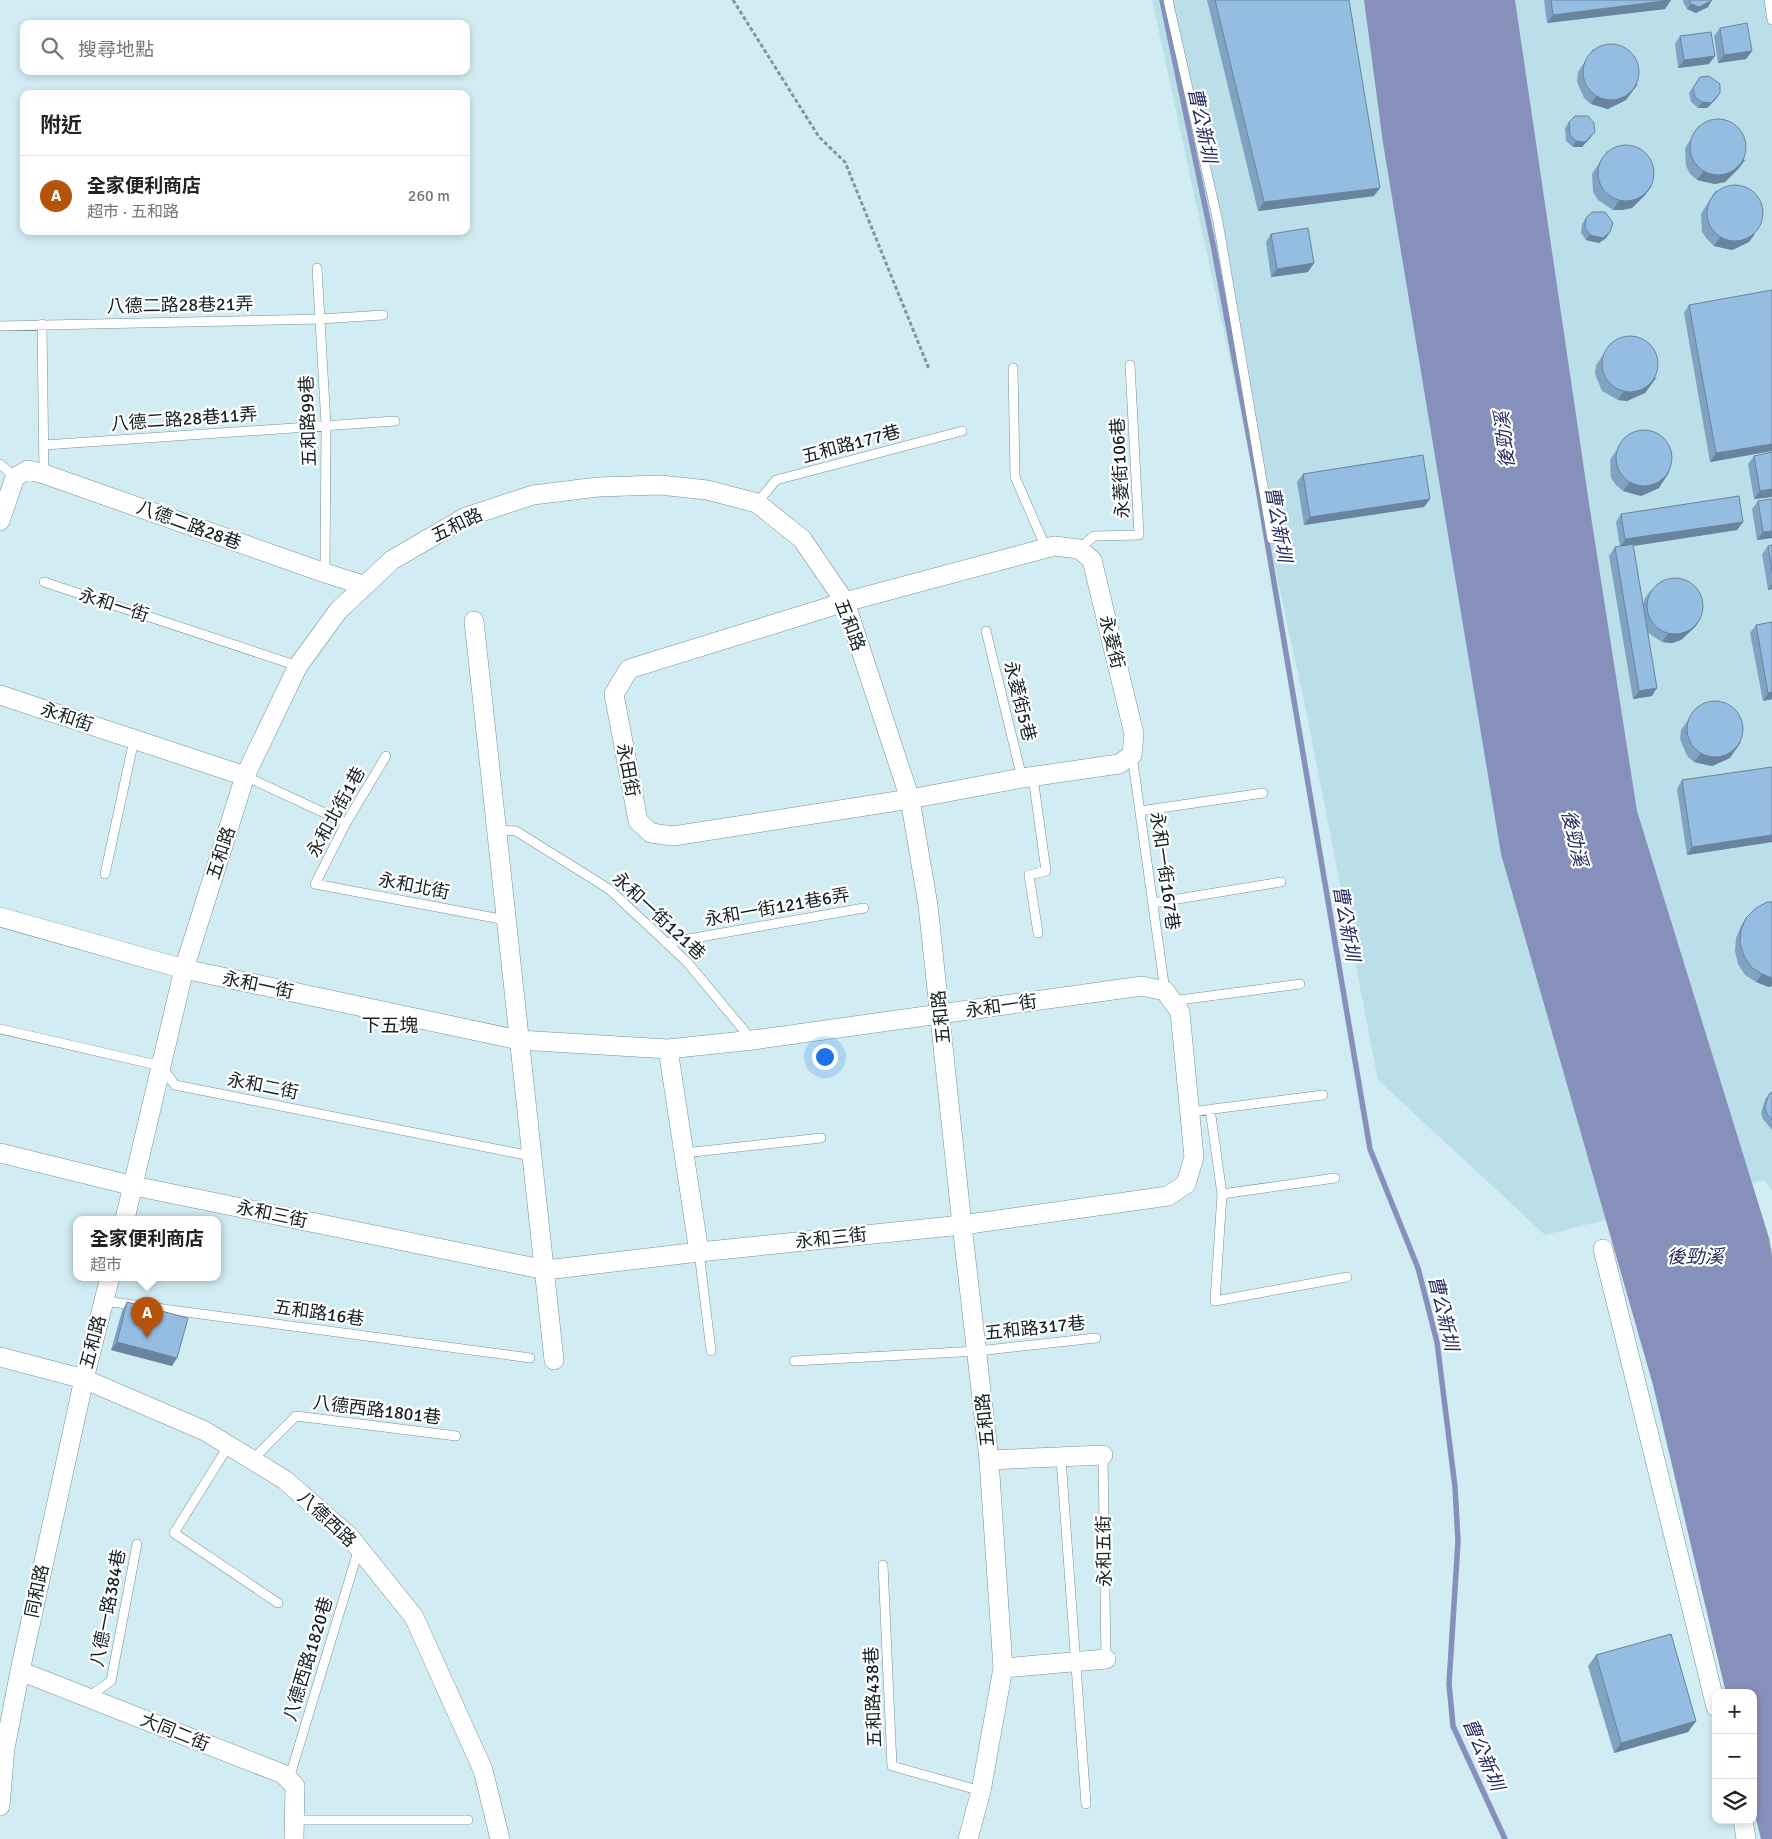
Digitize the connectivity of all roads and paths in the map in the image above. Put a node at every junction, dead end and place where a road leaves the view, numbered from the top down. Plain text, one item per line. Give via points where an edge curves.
1 (733, 0) edge
2 (1168, 0) edge
3 (1769, 0) edge
4 (1772, 20) edge
5 (317, 268) dead end
6 (382, 315) dead end
7 (320, 319) junction
8 (42, 324) junction
9 (0, 326) edge
10 (1130, 365) dead end
11 (1013, 368) dead end
12 (929, 369) dead end
13 (395, 421) dead end
14 (326, 425) junction
15 (962, 431) dead end
16 (44, 445) junction
17 (0, 464) edge
18 (44, 474) junction
19 (15, 477) junction
20 (757, 504) junction
21 (0, 521) edge
22 (1272, 539) dead end
23 (1046, 548) junction
24 (1079, 549) junction
25 (326, 574) junction
26 (44, 582) dead end
27 (363, 585) junction
28 (845, 602) junction
29 (474, 620) dead end
30 (986, 631) dead end
31 (298, 666) junction
32 (0, 694) edge
33 (134, 740) junction
34 (1132, 755) junction
35 (386, 756) dead end
36 (245, 776) junction
37 (1027, 777) junction
38 (1263, 793) dead end
39 (910, 799) junction
40 (1140, 811) junction
41 (346, 823) junction
42 (497, 830) junction
43 (105, 874) dead end
44 (1281, 882) dead end
45 (315, 884) joint
46 (1153, 903) junction
47 (864, 908) dead end
48 (0, 917) edge
49 (506, 920) junction
50 (1038, 933) dead end
51 (666, 943) junction
52 (184, 969) junction
53 (1300, 984) dead end
54 (1169, 996) junction
55 (941, 1014) junction
56 (0, 1029) edge
57 (519, 1040) junction
58 (753, 1040) junction
59 (668, 1048) junction
60 (161, 1066) junction
61 (1323, 1095) dead end
62 (1210, 1109) junction
63 (1190, 1112) junction
64 (821, 1138) dead end
65 (0, 1153) edge
66 (684, 1153) junction
67 (531, 1156) junction
68 (1335, 1178) dead end
69 (134, 1186) junction
70 (1222, 1194) junction
71 (126, 1216) edge
72 (962, 1225) junction
73 (1603, 1250) dead end
74 (699, 1252) junction
75 (546, 1270) junction
76 (1347, 1277) dead end
77 (109, 1281) edge
78 (104, 1301) junction
79 (1096, 1338) dead end
80 (978, 1350) junction
81 (711, 1351) dead end
82 (0, 1357) edge
83 (530, 1358) dead end
84 (554, 1360) dead end
85 (794, 1361) dead end
86 (84, 1379) junction
87 (456, 1436) dead end
88 (229, 1445) junction
89 (1103, 1455) joint
90 (1061, 1458) junction
91 (252, 1460) junction
92 (989, 1460) junction
93 (137, 1544) dead end
94 (359, 1548) junction
95 (883, 1565) dead end
96 (278, 1603) dead end
97 (1106, 1659) joint
98 (1076, 1662) junction
99 (1003, 1668) junction
100 (20, 1671) junction
101 (1712, 1691) edge
102 (88, 1698) junction
103 (5, 1722) edge
104 (288, 1780) junction
105 (980, 1791) junction
106 (1086, 1804) dead end
107 (0, 1806) edge
108 (294, 1820) junction
109 (468, 1820) dead end
110 (1744, 1824) edge
111 (294, 1839) edge
112 (500, 1839) edge
113 (968, 1839) edge
114 (1746, 1839) edge

1 - 12 path via 819,137 845,162
2 - 22 lane via 1218,222
3 - 4 lane
5 - 7 lane, 五和路99巷
6 - 7 lane, 八德二路28巷21弄
7 - 8 lane, 八德二路28巷21弄
7 - 14 lane, 五和路99巷
8 - 9 lane, 八德二路28巷21弄
8 - 16 lane
10 - 24 lane, 永菱街106巷 via 1139,535 1094,536
11 - 23 lane via 1015,478
13 - 14 lane, 八德二路28巷11弄
14 - 16 lane, 八德二路28巷11弄
14 - 25 lane, 五和路99巷
15 - 20 lane, 五和路177巷 via 776,480
16 - 18 lane
17 - 19 lane
18 - 19 street, 八德二路28巷 via 28,470
18 - 25 street, 八德二路28巷
19 - 21 street
20 - 27 street, 五和路 via 708,490 660,485 598,486 533,495 466,516 392,560
20 - 28 street, 五和路 via 802,539
23 - 24 street
23 - 28 street
24 - 34 street, 永菱街 via 1092,560 1134,734
25 - 27 street, 八德二路28巷
26 - 31 lane, 永和一街
27 - 31 street, 五和路 via 338,611
28 - 39 street, 五和路
28 - 39 street, 永田街 via 629,669 614,694 638,821 651,832 673,836
29 - 42 street
30 - 37 lane, 永菱街5巷
31 - 36 street, 五和路
32 - 33 street, 永和街
33 - 36 street, 永和街
33 - 43 lane
34 - 37 street via 1119,764
34 - 40 lane, 永和一街167巷
35 - 41 lane, 永和北街1巷
36 - 41 lane
36 - 52 street, 五和路
37 - 39 street
37 - 50 lane, 永菱街5巷 via 1046,871 1028,875
38 - 40 lane
39 - 55 street, 五和路 via 928,904
40 - 46 lane, 永和一街167巷
41 - 45 lane, 永和北街1巷
42 - 49 street
42 - 51 lane, 永和一街121巷 via 516,831 609,889
44 - 46 lane
45 - 49 lane, 永和北街
46 - 54 lane, 永和一街167巷
47 - 51 lane, 永和一街121巷6弄
48 - 52 street, 永和一街
49 - 57 street
51 - 58 lane, 永和一街121巷 via 688,962
52 - 57 street, 永和一街
52 - 60 street, 五和路
53 - 54 lane
54 - 55 street, 永和一街 via 1142,986
54 - 63 street via 1180,1012
55 - 58 street, 永和一街
55 - 72 street, 五和路
56 - 60 lane
57 - 59 street, 永和一街
57 - 67 street
58 - 59 street, 永和一街
59 - 66 street
60 - 67 lane, 永和二街 via 175,1085
60 - 69 street, 五和路
61 - 62 lane
62 - 63 lane
62 - 70 lane
63 - 72 street via 1194,1157 1186,1184 1168,1196
64 - 66 lane
65 - 69 street, 永和三街
66 - 74 street
67 - 75 street
68 - 70 lane
69 - 71 street, 五和路
69 - 75 street, 永和三街
70 - 76 lane via 1215,1301
72 - 74 street, 永和三街
72 - 80 street, 五和路
73 - 101 street
74 - 75 street, 永和三街
74 - 81 lane
75 - 84 street
77 - 78 street, 五和路
78 - 83 lane, 五和路16巷
78 - 86 street, 五和路
79 - 80 lane, 五和路317巷
80 - 85 lane
80 - 92 street, 五和路
82 - 86 street, 八德西路
86 - 88 street, 八德西路 via 205,1431
86 - 100 street, 同和路
87 - 91 lane, 八德西路1801巷 via 296,1416
88 - 91 street, 八德西路
88 - 96 lane via 174,1533
89 - 90 street, 永和五街
89 - 97 lane, 永和五街
90 - 92 street, 永和五街
90 - 98 lane, 永和五街
91 - 94 street, 八德西路 via 285,1480
92 - 99 street, 五和路
93 - 102 lane, 八德一路384巷 via 111,1681
94 - 104 lane, 八德西路1820巷
94 - 112 street, 八德西路 via 414,1617 482,1770
95 - 105 lane, 五和路438巷 via 892,1766
97 - 98 street, 永和五街
98 - 99 street, 永和五街
98 - 106 lane, 永和五街
99 - 105 street, 五和路
100 - 102 street, 大同二街
100 - 103 street, 同和路
102 - 104 street, 大同二街 via 283,1774
103 - 107 street, 同和路
104 - 108 street via 295,1786
105 - 113 street, 五和路
108 - 109 lane
108 - 111 street
110 - 114 street

